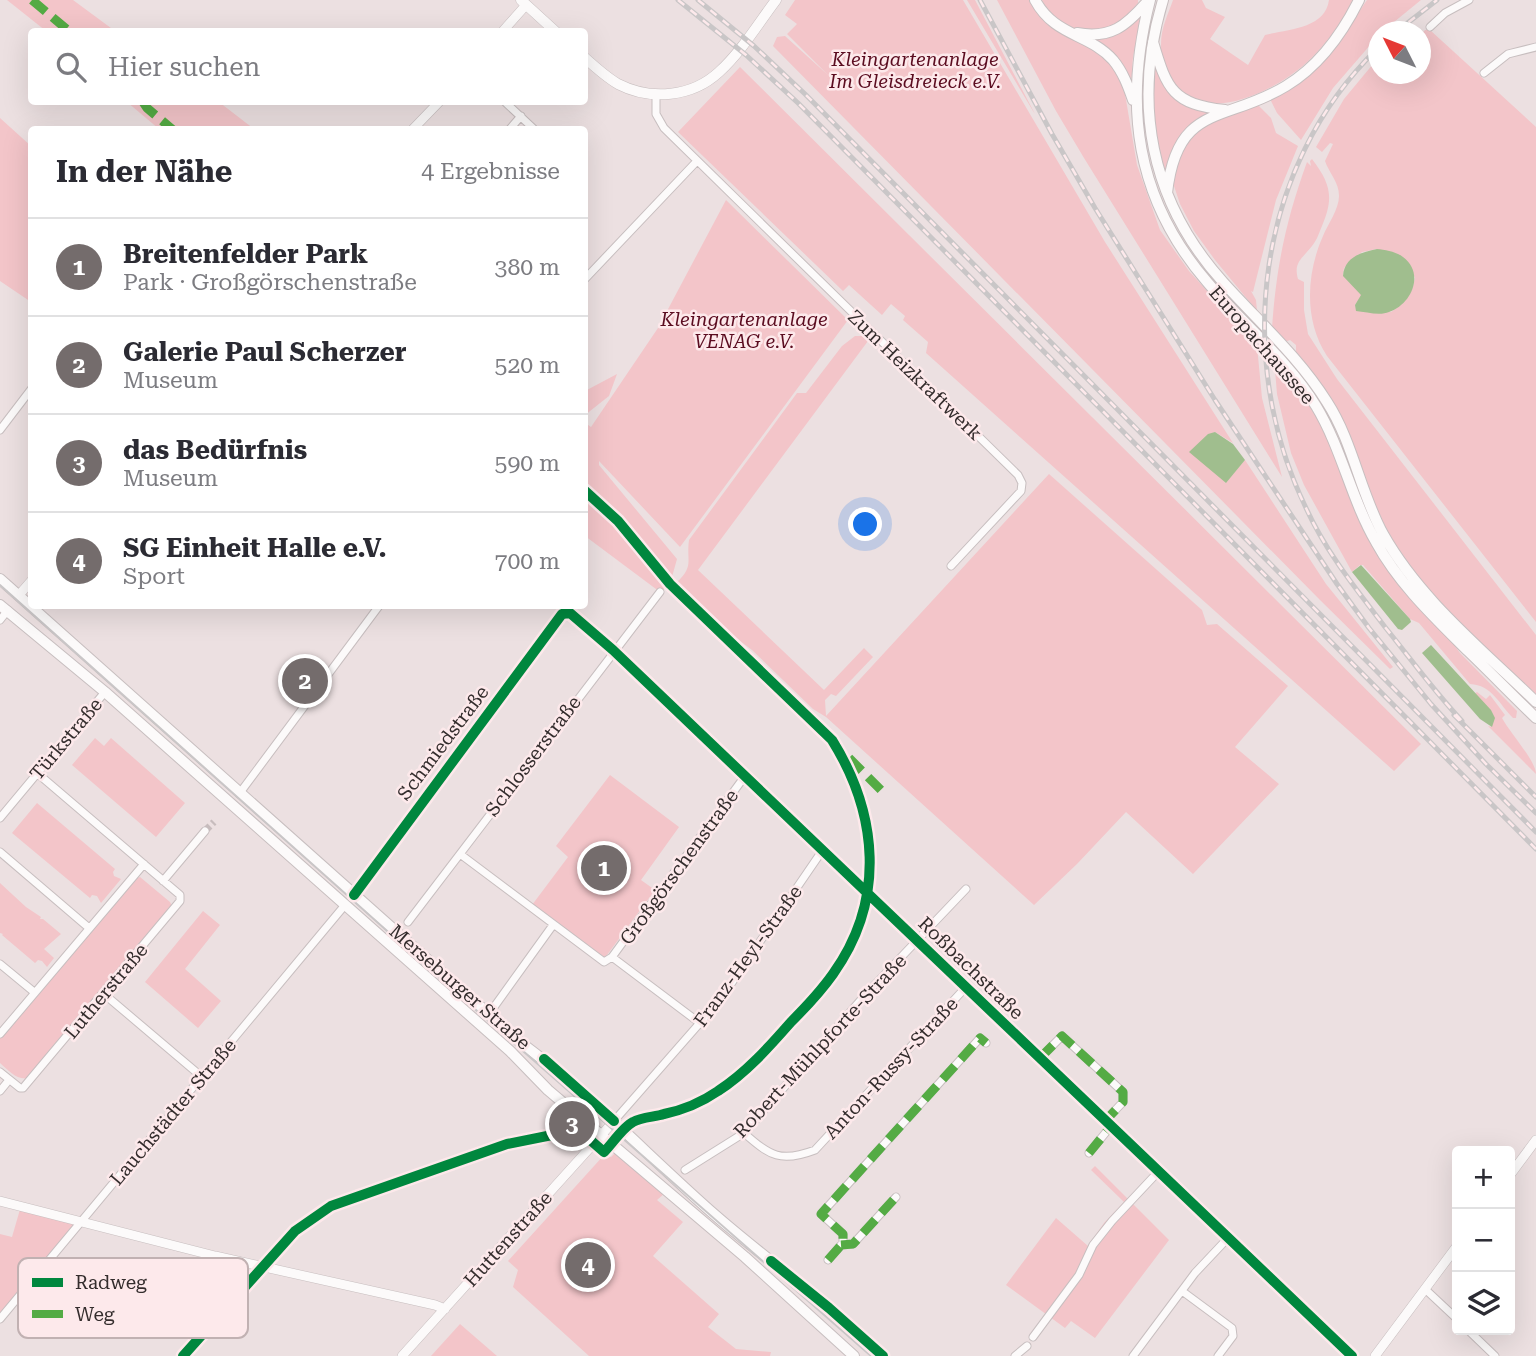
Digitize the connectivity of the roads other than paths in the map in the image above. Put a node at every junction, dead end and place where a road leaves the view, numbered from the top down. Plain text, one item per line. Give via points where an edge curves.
1 (776, 0) edge
2 (1035, 0) edge
3 (1150, 0) edge
4 (1163, 0) edge
5 (1359, 0) edge
6 (1469, 0) edge
7 (524, 2) edge
8 (1431, 26) edge
9 (505, 28) edge
10 (552, 28) edge
11 (1068, 32) junction
12 (1152, 40) junction
13 (1536, 47) edge
14 (588, 60) edge
15 (1484, 73) dead end
16 (656, 94) junction
17 (436, 105) edge
18 (508, 105) edge
19 (1136, 110) junction
20 (1226, 110) junction
21 (521, 116) junction
22 (416, 126) edge
23 (512, 126) edge
24 (531, 126) edge
25 (697, 161) junction
26 (1167, 195) junction
27 (588, 276) edge
28 (28, 393) edge
29 (0, 430) edge
30 (951, 566) dead end
31 (0, 579) edge
32 (28, 585) edge
33 (660, 592) dead end
34 (19, 596) junction
35 (28, 604) edge
36 (33, 609) edge
37 (377, 609) edge
38 (3, 612) edge
39 (562, 614) joint
40 (614, 650) junction
41 (102, 696) junction
42 (1536, 702) edge
43 (1536, 718) edge
44 (37, 773) junction
45 (745, 776) junction
46 (239, 794) junction
47 (0, 818) edge
48 (205, 831) tunnel mouth
49 (822, 851) junction
50 (0, 852) edge
51 (460, 853) junction
52 (144, 864) junction
53 (163, 881) junction
54 (966, 889) dead end
55 (354, 895) junction
56 (345, 905) junction
57 (408, 922) dead end
58 (553, 925) junction
59 (89, 928) junction
60 (917, 941) junction
61 (612, 957) junction
62 (0, 964) edge
63 (965, 987) junction
64 (34, 992) junction
65 (104, 994) junction
66 (489, 1014) junction
67 (701, 1024) junction
68 (0, 1034) edge
69 (986, 1043) dead end
70 (1040, 1058) junction
71 (0, 1072) edge
72 (202, 1077) junction
73 (9, 1080) junction
74 (0, 1091) edge
75 (614, 1121) junction
76 (1108, 1124) junction
77 (744, 1133) junction
78 (602, 1135) junction
79 (1536, 1140) edge
80 (1089, 1153) dead end
81 (1515, 1168) edge
82 (685, 1170) dead end
83 (1158, 1171) junction
84 (896, 1197) dead end
85 (0, 1200) edge
86 (82, 1221) junction
87 (1228, 1238) junction
88 (841, 1245) junction
89 (1452, 1253) edge
90 (51, 1258) edge
91 (224, 1258) edge
92 (828, 1260) dead end
93 (248, 1263) edge
94 (1425, 1289) junction
95 (1182, 1291) junction
96 (18, 1297) edge
97 (445, 1309) junction
98 (1452, 1314) edge
99 (0, 1319) edge
100 (1473, 1335) edge
101 (1033, 1337) dead end
102 (1027, 1346) dead end
103 (849, 1355) edge
104 (402, 1356) edge
105 (883, 1356) edge
106 (1015, 1356) edge
107 (1133, 1356) edge
108 (1218, 1356) edge
109 (1352, 1356) edge
110 (1375, 1356) edge
111 (1495, 1356) edge

1 - 16 main road via 711,79 685,91
2 - 11 main road via 1047,18
3 - 11 main road via 1112,32
3 - 19 main road, Europachaussee via 1138,53
4 - 12 main road, Europachaussee
5 - 20 main road via 1320,59 1273,93
6 - 8 street
7 - 9 street
7 - 10 main road
11 - 19 main road via 1114,61
12 - 20 main road via 1162,74 1173,90 1190,103
12 - 26 main road, Europachaussee via 1147,105 1154,155
13 - 15 street via 1508,54
14 - 16 main road via 617,83
16 - 25 street, Zum Heizkraftwerk via 659,122
17 - 22 street
18 - 21 street
19 - 43 main road, Europachaussee via 1149,180 1186,256 1316,406 1362,514 1396,575
20 - 26 main road via 1196,127 1181,142 1172,161
21 - 23 street
21 - 24 street
25 - 27 street
25 - 30 street, Zum Heizkraftwerk via 1018,475 1021,491
26 - 42 main road, Europachaussee via 1205,262 1307,374 1329,405 1373,513 1398,558 1430,597
28 - 29 street
31 - 34 main road, Merseburger Straße
32 - 34 street
33 - 40 street, Schlosserstraße
34 - 35 main road, Merseburger Straße
34 - 38 main road
36 - 46 main road, Merseburger Straße
37 - 46 street
38 - 41 main road, Merseburger Straße
39 - 40 street, Roßbachstraße via 570,613
39 - 55 street, Schmiedstraße
40 - 45 street, Roßbachstraße
40 - 51 street, Schlosserstraße
41 - 44 street, Türkstraße
41 - 56 main road, Merseburger Straße
44 - 47 street, Türkstraße
44 - 52 street, Lutherstraße
45 - 49 street, Roßbachstraße
45 - 61 street, Großgörschenstraße
46 - 55 main road, Merseburger Straße
48 - 53 street
49 - 60 street, Roßbachstraße
49 - 67 street, Franz-Heyl-Straße
50 - 59 street
51 - 57 street, Schlosserstraße
51 - 58 street
52 - 53 street, Lutherstraße
52 - 59 street
53 - 65 street, Lutherstraße via 180,895 180,901
54 - 60 street, Roßbachstraße
55 - 56 main road
55 - 66 main road, Merseburger Straße
56 - 72 street, Lauchstädter Straße
56 - 78 main road, Merseburger Straße
58 - 61 street via 604,962
58 - 66 street
59 - 64 street
60 - 63 street, Roßbachstraße
60 - 77 street, Robert-Mühlpforte-Straße
61 - 67 street
62 - 64 street
63 - 70 street, Roßbachstraße
63 - 77 street, Anton-Russy-Straße via 815,1150 795,1158 775,1156
64 - 68 street
65 - 72 street
65 - 73 street, Lutherstraße via 23,1088
66 - 75 main road, Merseburger Straße
67 - 75 street, Franz-Heyl-Straße
69 - 88 street via 980,1038 821,1214 843,1234
70 - 76 street, Roßbachstraße
70 - 76 street via 1062,1036 1123,1093 1123,1102
71 - 73 street, Lutherstraße
72 - 86 street, Lauchstädter Straße
73 - 74 street
75 - 78 street, Huttenstraße
75 - 105 main road, Merseburger Straße via 718,1217
76 - 80 street
76 - 83 street, Roßbachstraße
77 - 82 street, Robert-Mühlpforte-Straße
78 - 97 street, Huttenstraße
78 - 103 main road, Merseburger Straße
79 - 81 street
83 - 87 street, Roßbachstraße
83 - 101 street via 1093,1245 1079,1275
84 - 88 street via 853,1244
85 - 86 street
86 - 90 street, Lauchstädter Straße
86 - 91 street
87 - 95 street
87 - 109 street, Roßbachstraße
88 - 92 street
89 - 94 street
93 - 97 street
94 - 98 street
94 - 110 street
95 - 107 street
95 - 108 street via 1233,1328 1233,1336
96 - 99 street, Lauchstädter Straße
97 - 104 street, Huttenstraße
100 - 111 street
102 - 106 street

